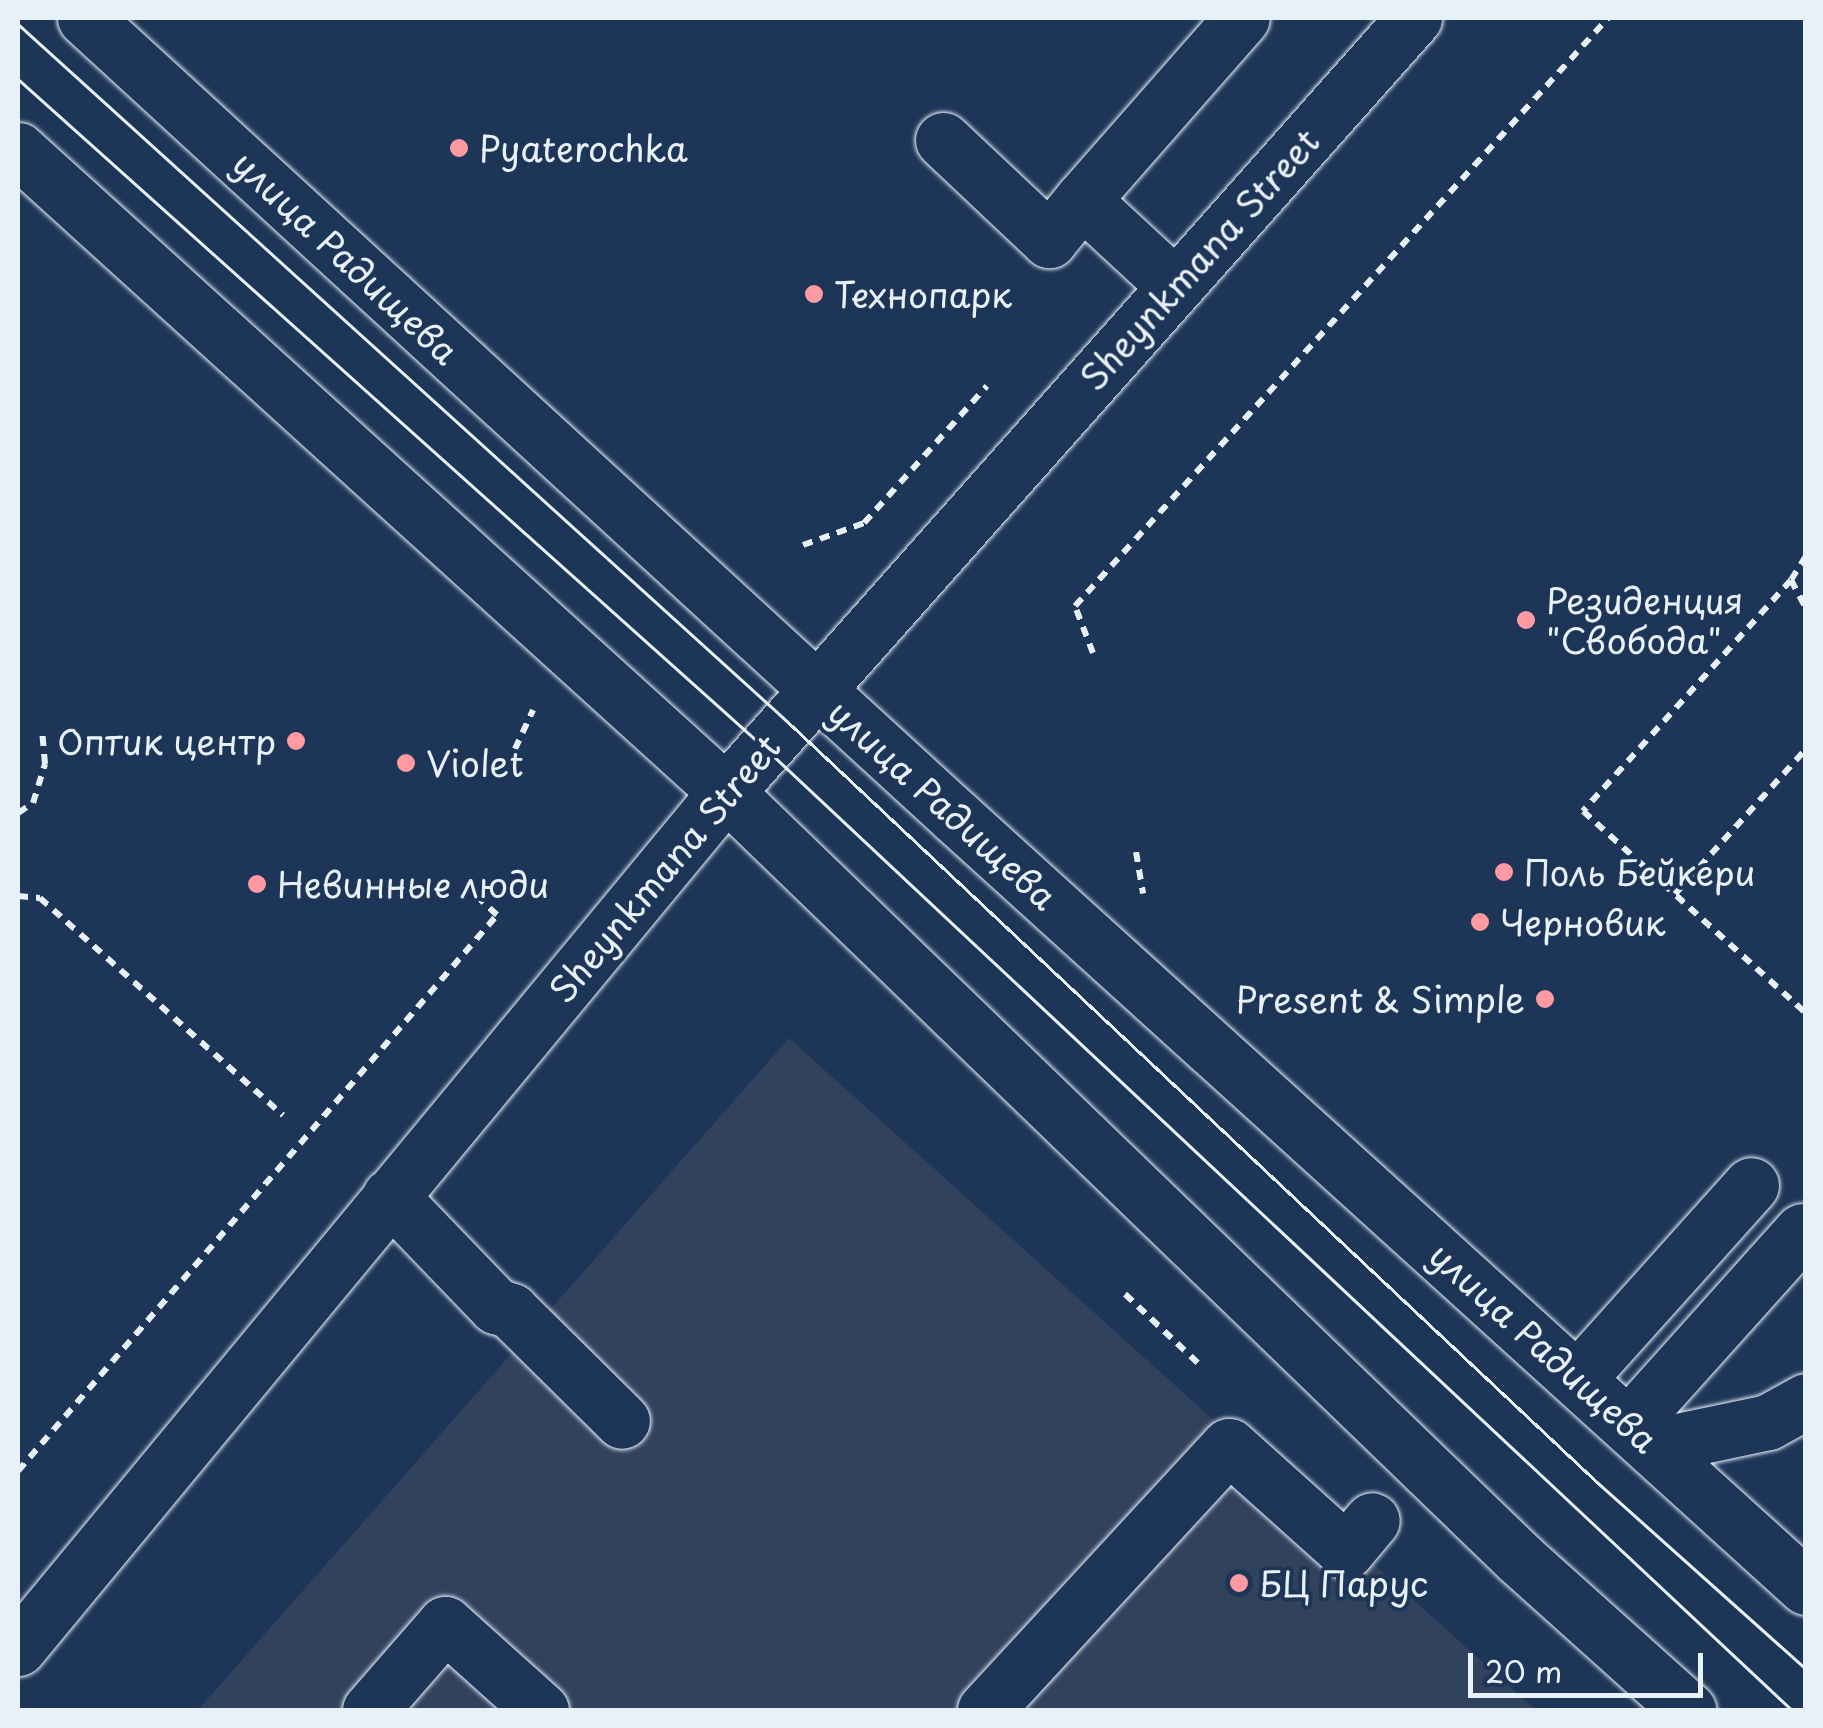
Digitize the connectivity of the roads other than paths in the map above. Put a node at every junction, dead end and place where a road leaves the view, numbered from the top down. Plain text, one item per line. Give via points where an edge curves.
1 (85, 18) edge
2 (1242, 18) edge
3 (1414, 18) edge
4 (942, 140) dead end
5 (18, 150) edge
6 (1082, 200) junction
7 (1175, 286) junction
8 (818, 689) junction
9 (726, 792) junction
10 (1751, 1185) dead end
11 (390, 1196) junction
12 (1802, 1231) dead end
13 (1578, 1378) junction
14 (1806, 1400) edge
15 (622, 1420) dead end
16 (1642, 1435) junction
17 (1372, 1520) dead end
18 (1806, 1586) edge
19 (18, 1648) edge
20 (370, 1710) edge
21 (541, 1710) edge
22 (984, 1710) edge
23 (1688, 1710) edge

1 - 8 street, улица Радищева
2 - 6 street
3 - 7 street, Sheynkmana Street
4 - 6 street via 1048,240
5 - 9 street
6 - 7 street
7 - 8 street, Sheynkmana Street
8 - 9 street, Sheynkmana Street
8 - 13 street, улица Радищева
9 - 11 street, Sheynkmana Street
9 - 23 street via 1520,1559
10 - 13 street
11 - 15 street via 496,1306 511,1311
11 - 19 street, Sheynkmana Street
12 - 16 street
13 - 16 street, улица Радищева
14 - 16 street via 1768,1422
16 - 18 street, улица Радищева
17 - 22 street via 1346,1551 1229,1446
20 - 21 street via 445,1624

